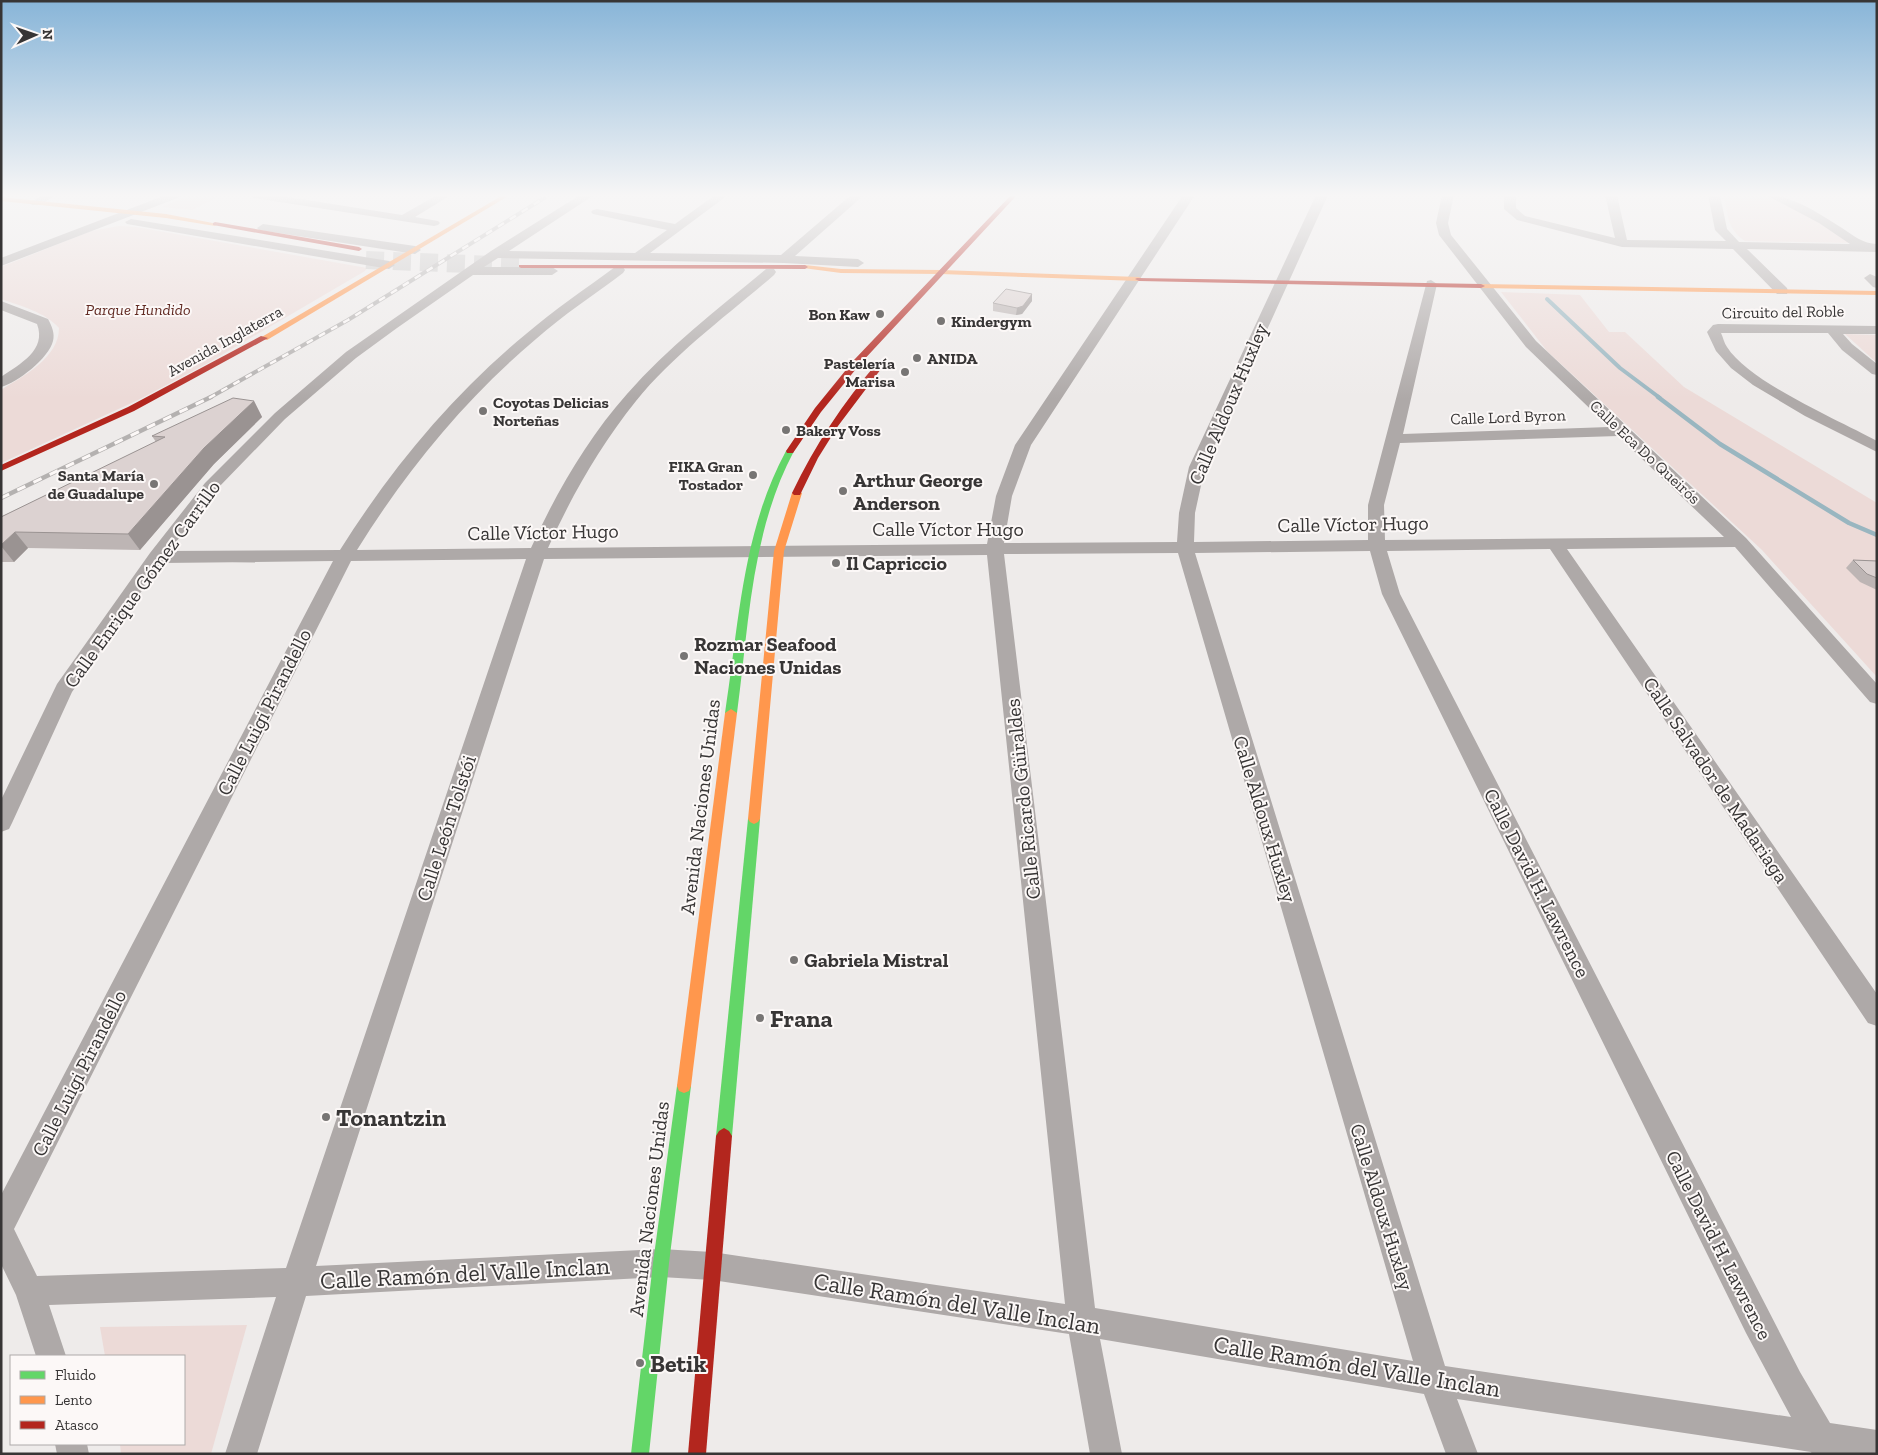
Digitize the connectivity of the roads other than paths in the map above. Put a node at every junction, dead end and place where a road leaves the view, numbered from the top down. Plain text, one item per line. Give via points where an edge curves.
1 (378, 263) edge
2 (394, 263) edge
3 (483, 263) edge
4 (502, 263) edge
5 (599, 263) edge
6 (698, 263) edge
7 (729, 263) edge
8 (781, 263) edge
9 (858, 263) junction
10 (950, 263) junction
11 (1144, 263) edge
12 (1291, 263) edge
13 (1467, 263) edge
14 (1738, 263) edge
15 (1753, 263) edge
16 (971, 264) junction
17 (1072, 265) dead end
18 (389, 266) junction
19 (777, 266) junction
20 (1140, 269) junction
21 (619, 270) junction
22 (472, 271) junction
23 (509, 271) junction
24 (842, 271) junction
25 (1287, 271) junction
26 (1454, 271) dead end
27 (1473, 271) junction
28 (941, 272) junction
29 (1493, 272) dead end
30 (962, 273) junction
31 (1752, 277) junction
32 (1768, 277) junction
33 (1786, 277) dead end
34 (1431, 284) junction
35 (1484, 285) junction
36 (950, 288) dead end
37 (1765, 291) junction
38 (1782, 291) junction
39 (1877, 293) edge
40 (1, 305) edge
41 (1831, 328) junction
42 (1877, 330) edge
43 (885, 359) dead end
44 (1877, 370) edge
45 (1, 383) edge
46 (1622, 431) junction
47 (1394, 439) junction
48 (1877, 447) edge
49 (1, 468) edge
50 (1740, 542) junction
51 (1555, 544) junction
52 (1378, 545) junction
53 (1185, 548) junction
54 (995, 550) junction
55 (780, 551) junction
56 (752, 552) junction
57 (537, 553) junction
58 (345, 555) junction
59 (156, 557) junction
60 (1877, 697) edge
61 (7, 799) edge
62 (1, 824) edge
63 (1877, 1015) edge
64 (3, 1241) edge
65 (661, 1263) junction
66 (712, 1266) junction
67 (296, 1282) junction
68 (29, 1291) junction
69 (1082, 1321) junction
70 (51, 1355) edge
71 (1434, 1380) junction
72 (1826, 1446) edge
73 (1877, 1446) edge
74 (241, 1454) edge
75 (640, 1454) edge
76 (697, 1454) edge
77 (1106, 1454) edge
78 (1462, 1454) edge

1 - 18 street
2 - 18 street, Avenida Inglaterra
3 - 22 street
4 - 23 street via 500,267
5 - 24 street
6 - 9 street
7 - 19 street
8 - 19 street, Calle León Tolstói
9 - 10 street
9 - 19 street
10 - 16 street
10 - 28 street, Avenida Naciones Unidas
11 - 20 street, Calle Ricardo Güiraldes
12 - 25 street, Calle Aldoux Huxley
13 - 27 street, Calle Eca Do Queirós
14 - 31 street
15 - 32 street
16 - 17 street
16 - 30 street
18 - 49 street, Avenida Inglaterra via 184,382
19 - 21 street
19 - 24 street
19 - 57 street, Calle León Tolstói via 676,352 632,397 561,501
20 - 25 street
20 - 30 street
20 - 54 street, Calle Ricardo Güiraldes via 1023,445 1003,496
21 - 23 street
21 - 58 street, Calle Luigi Pirandello via 530,337 466,398 398,477
22 - 23 street
22 - 59 street, Calle Enrique Gómez Carrillo via 358,350 280,416 211,486
24 - 28 street
25 - 34 street
25 - 53 street, Calle Aldoux Huxley via 1196,466 1187,513
26 - 27 street
27 - 29 street
27 - 35 street, Calle Eca Do Queirós
28 - 30 street
28 - 56 street, Avenida Naciones Unidas via 814,413 772,488 760,518
30 - 36 street
31 - 32 street
31 - 37 street
32 - 33 street
32 - 38 street
34 - 35 street
34 - 47 street, Calle David H. Lawrence
35 - 37 street
35 - 46 street, Calle Eca Do Queirós via 1543,357
37 - 38 street
38 - 39 street
40 - 45 street via 43,322 48,332 38,356
41 - 42 street, Circuito del Roble
41 - 44 street via 1848,347
41 - 48 street, Circuito del Roble via 1718,328 1714,338 1732,361 1773,392
43 - 55 street via 860,387 824,440 790,509
46 - 47 street, Calle Lord Byron
46 - 50 street, Calle Eca Do Queirós
47 - 52 street, Calle David H. Lawrence via 1376,505
50 - 51 street, Calle Víctor Hugo
50 - 60 street, Calle Eca Do Queirós
51 - 52 street, Calle Víctor Hugo
51 - 63 street, Calle Salvador de Madariaga
52 - 53 street, Calle Víctor Hugo
52 - 72 street, Calle David H. Lawrence via 1391,594 1757,1322
53 - 54 street, Calle Víctor Hugo
53 - 71 street, Calle Aldoux Huxley
54 - 55 street, Calle Víctor Hugo
54 - 69 street, Calle Ricardo Güiraldes
55 - 56 street, Calle Víctor Hugo
55 - 66 street
56 - 57 street, Calle Víctor Hugo
56 - 65 street, Avenida Naciones Unidas
57 - 58 street, Calle Víctor Hugo
57 - 67 street, Calle León Tolstói
58 - 59 street, Calle Víctor Hugo
58 - 64 street, Calle Luigi Pirandello
59 - 61 street, Calle Enrique Gómez Carrillo via 64,689
61 - 62 street, Calle Enrique Gómez Carrillo
64 - 68 street
65 - 66 street, Calle Ramón del Valle Inclan
65 - 67 street, Calle Ramón del Valle Inclan
65 - 75 street, Avenida Naciones Unidas
66 - 69 street, Calle Ramón del Valle Inclan
66 - 76 street
67 - 68 street, Calle Ramón del Valle Inclan
67 - 74 street, Calle León Tolstói
68 - 70 street
69 - 71 street, Calle Ramón del Valle Inclan
69 - 77 street, Calle Ricardo Güiraldes
71 - 72 street, Calle Ramón del Valle Inclan
71 - 78 street, Calle Aldoux Huxley
72 - 73 street, Calle Ramón del Valle Inclan

